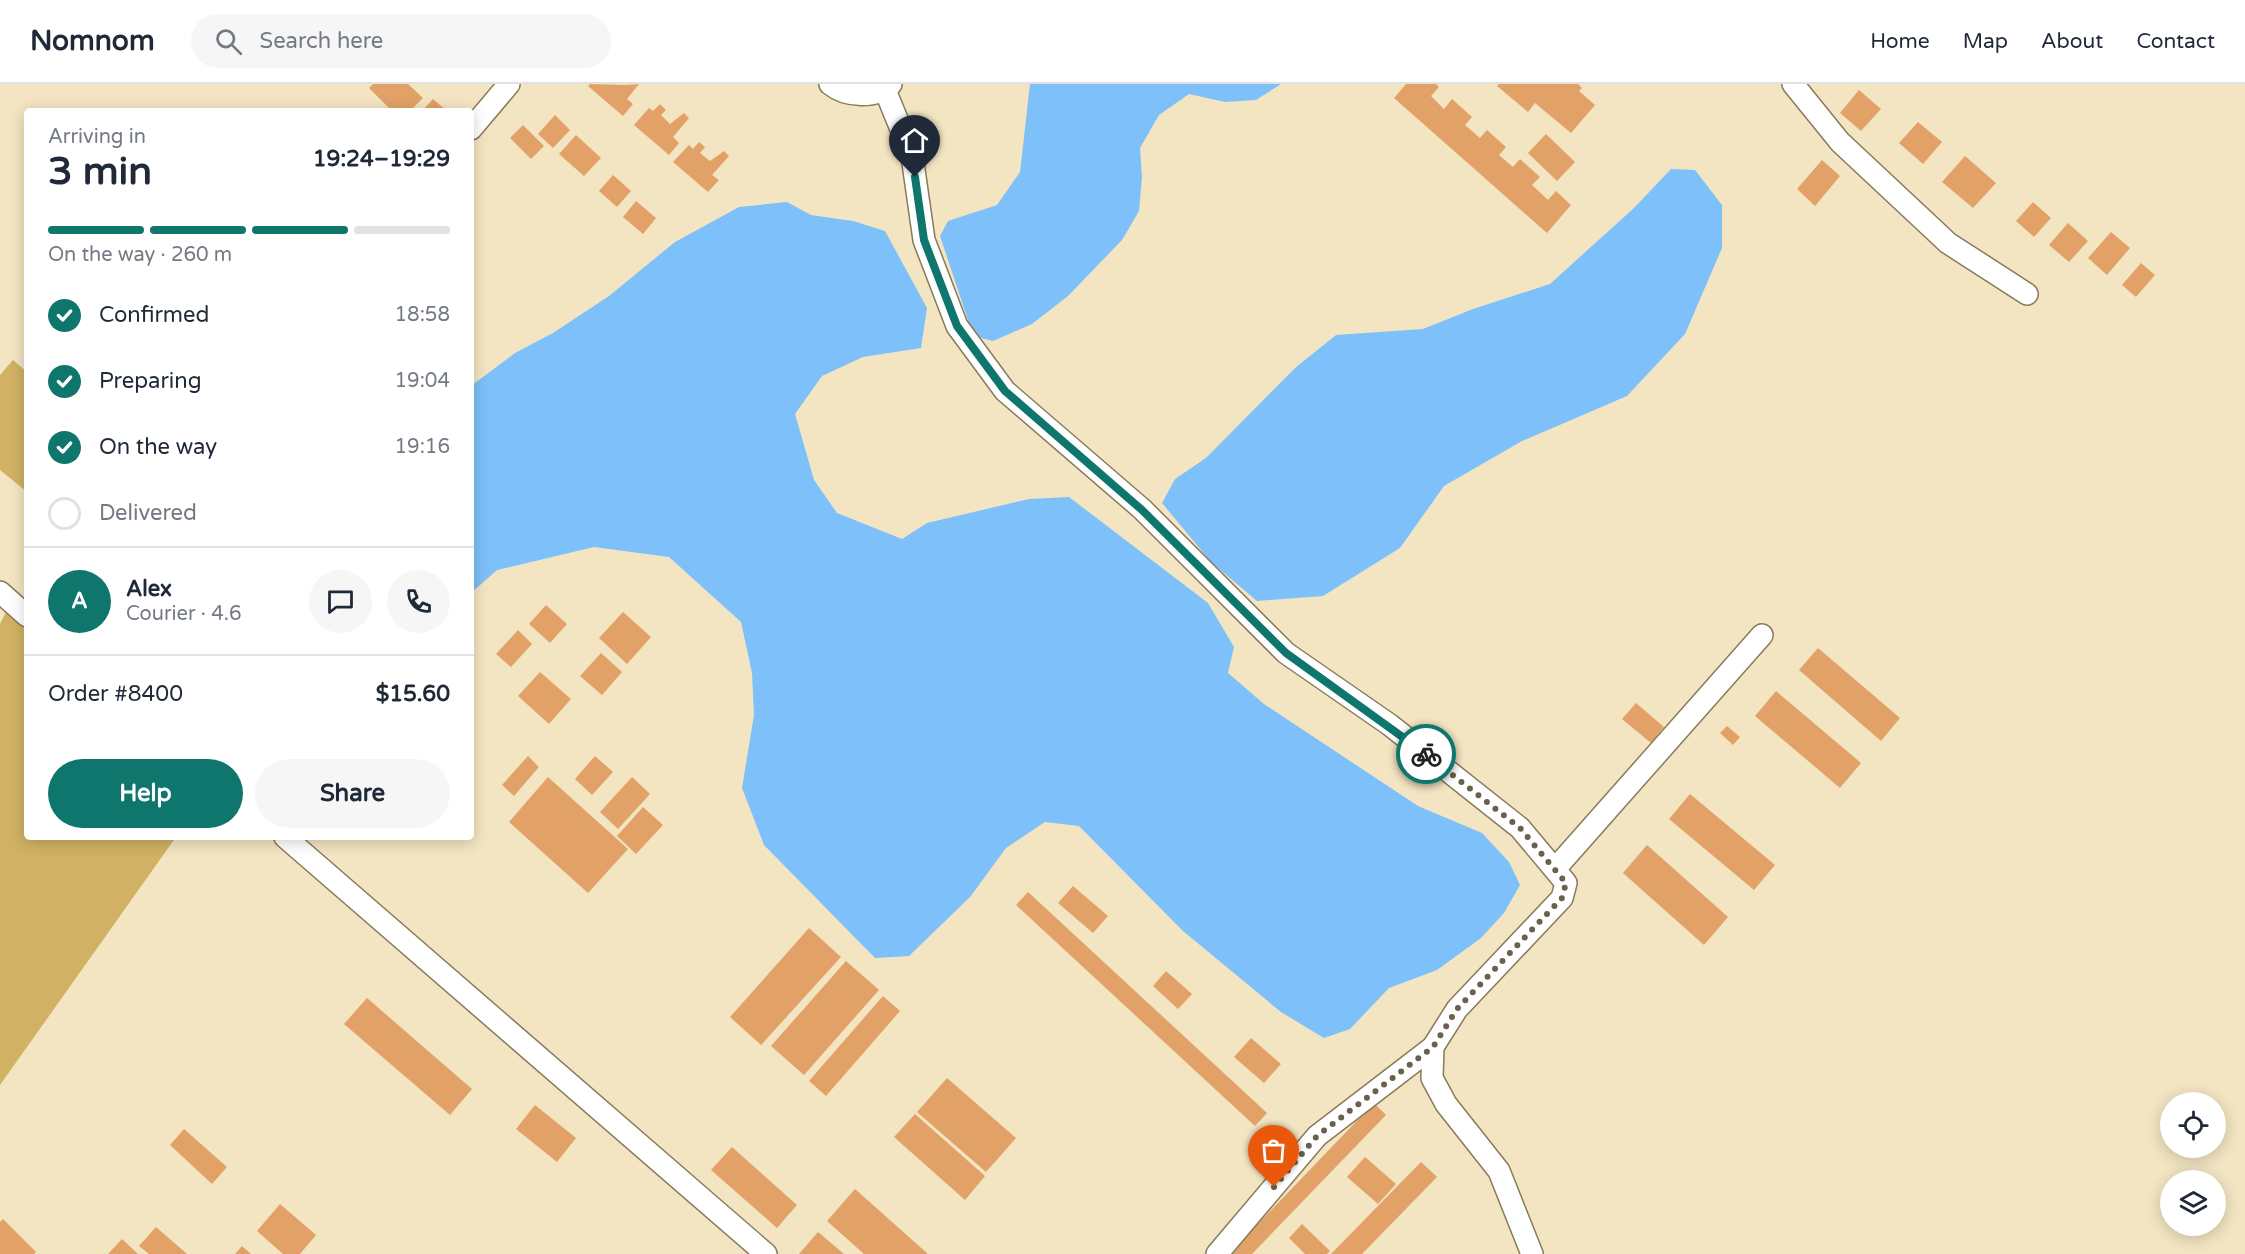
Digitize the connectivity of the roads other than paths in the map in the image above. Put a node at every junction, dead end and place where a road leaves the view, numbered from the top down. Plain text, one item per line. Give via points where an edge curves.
1 (509, 84) edge
2 (830, 84) edge
3 (1793, 84) edge
4 (888, 87) edge
5 (474, 125) edge
6 (2027, 294) dead end
7 (0, 592) edge
8 (24, 613) edge
9 (1762, 635) dead end
10 (288, 840) edge
11 (1555, 869) junction
12 (1433, 1047) junction
13 (766, 1254) edge
14 (1217, 1254) edge
15 (1532, 1254) edge

1 - 5 street
2 - 4 street via 839,92 862,95
3 - 6 street via 1840,142 1948,243
4 - 11 street via 912,156 924,240 957,326 1005,391 1142,510 1286,653 1390,725 1520,828
7 - 8 street
9 - 11 street
10 - 13 street
11 - 12 street via 1566,883 1562,898 1457,1009
12 - 14 street via 1317,1136
12 - 15 street via 1432,1078 1446,1104 1499,1171

